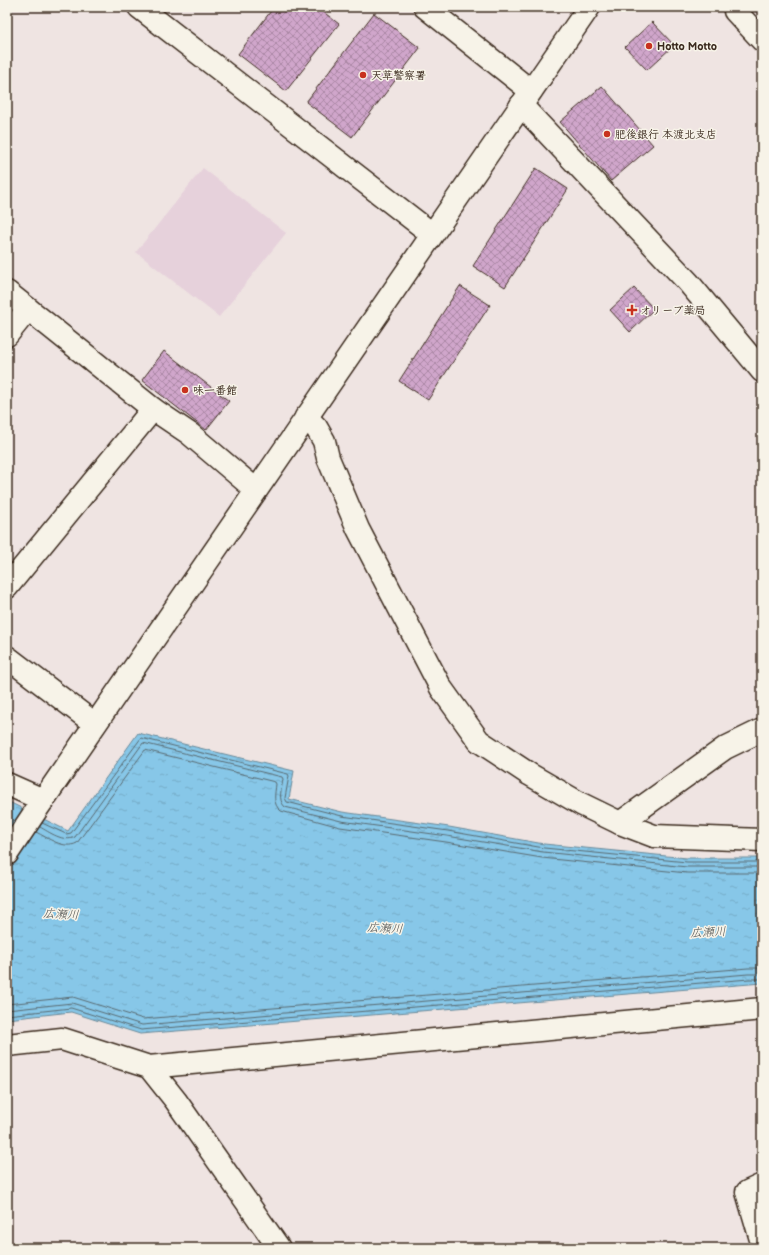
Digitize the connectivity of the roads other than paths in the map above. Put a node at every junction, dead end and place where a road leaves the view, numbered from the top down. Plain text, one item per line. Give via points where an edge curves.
1 (139, 7) edge
2 (425, 7) edge
3 (589, 7) edge
4 (739, 7) edge
5 (762, 40) edge
6 (526, 98) junction
7 (432, 234) junction
8 (7, 292) edge
9 (28, 309) junction
10 (7, 335) edge
11 (762, 371) edge
12 (154, 409) junction
13 (306, 417) junction
14 (256, 490) junction
15 (7, 588) edge
16 (7, 657) edge
17 (95, 724) junction
18 (762, 730) edge
19 (7, 784) edge
20 (40, 804) junction
21 (620, 823) junction
22 (762, 840) edge
23 (7, 854) edge
24 (762, 1009) edge
25 (7, 1045) edge
26 (149, 1067) junction
27 (762, 1185) edge
28 (762, 1243) edge
29 (279, 1248) edge

1 - 7 street
2 - 6 street
3 - 6 street
4 - 5 street via 735,11
6 - 7 street
6 - 11 street via 688,282
7 - 13 street
8 - 9 street
9 - 10 street
9 - 12 street
12 - 14 street via 190,434
12 - 15 street
13 - 14 street
13 - 21 street via 324,441 328,458 358,529 440,688 479,741 542,782
14 - 17 street
16 - 17 street
17 - 20 street
18 - 21 street via 725,748
19 - 20 street
20 - 23 street
21 - 22 street via 654,836
24 - 26 street
25 - 26 street via 62,1039
26 - 29 street via 176,1101
27 - 28 street via 747,1192

